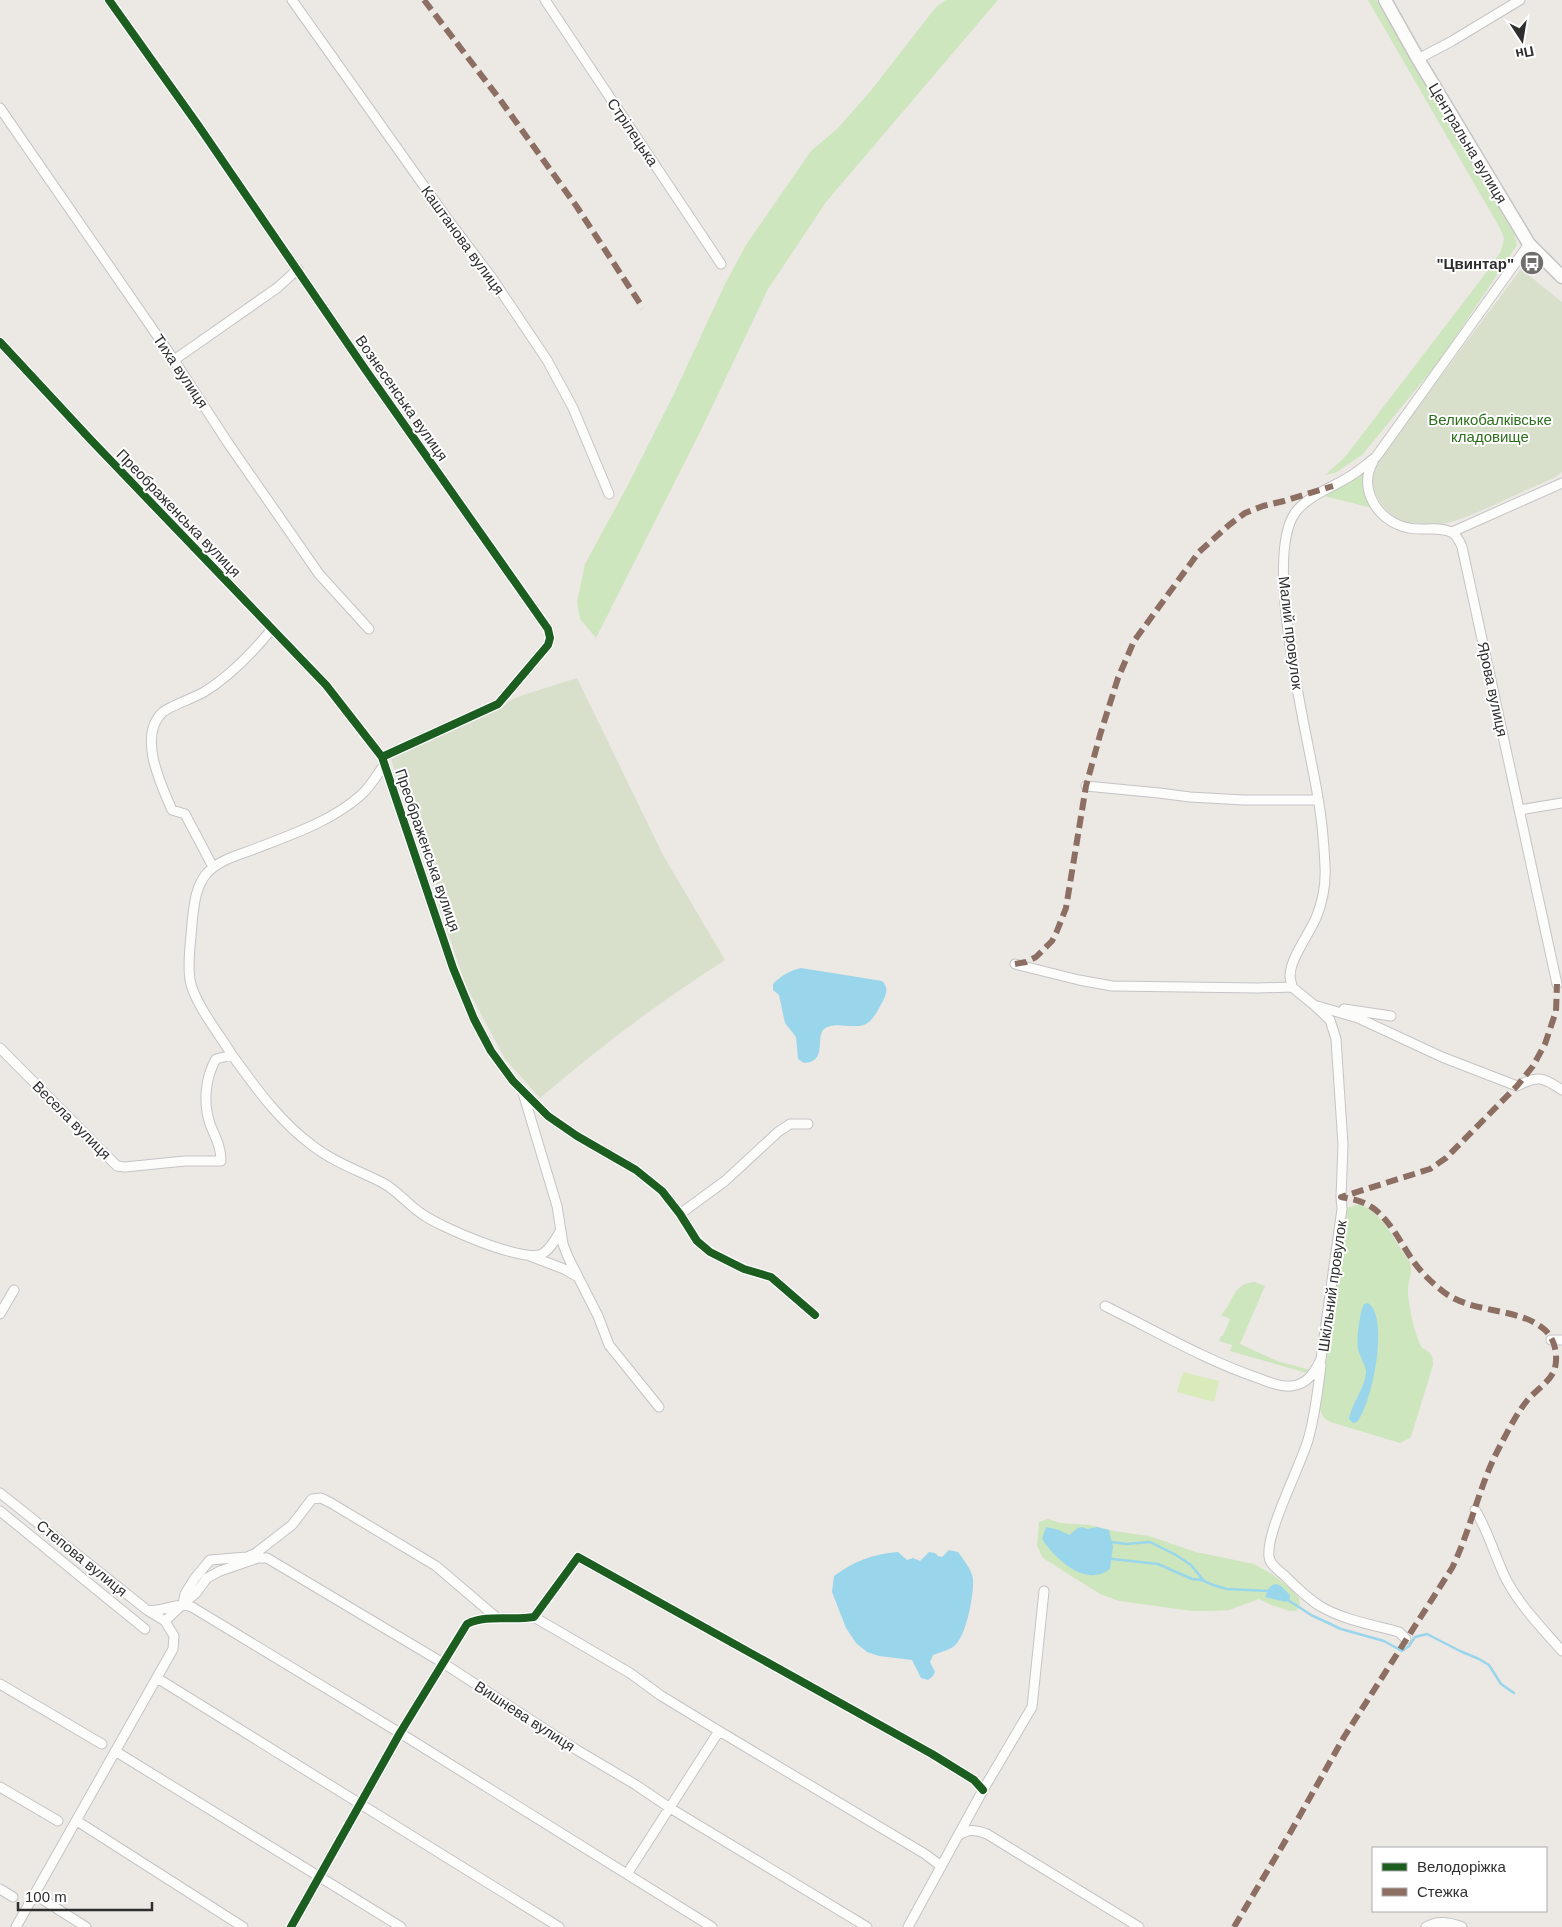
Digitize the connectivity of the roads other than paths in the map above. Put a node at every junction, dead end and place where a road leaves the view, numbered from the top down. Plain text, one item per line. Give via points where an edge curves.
1 (109, 0) edge
2 (292, 0) edge
3 (545, 0) edge
4 (1385, 0) edge
5 (1520, 0) edge
6 (1418, 59) junction
7 (0, 108) edge
8 (1530, 244) junction
9 (721, 264) dead end
10 (298, 269) junction
11 (1562, 277) edge
12 (0, 342) edge
13 (174, 360) junction
14 (1376, 457) junction
15 (1562, 483) edge
16 (609, 494) dead end
17 (1452, 532) junction
18 (272, 629) junction
19 (369, 629) dead end
20 (383, 761) junction
21 (1086, 786) dead end
22 (1318, 800) junction
23 (1562, 803) edge
24 (1519, 810) junction
25 (213, 867) junction
26 (1015, 964) dead end
27 (1557, 984) dead end
28 (1292, 987) junction
29 (1314, 1005) junction
30 (1391, 1016) dead end
31 (0, 1048) edge
32 (232, 1056) junction
33 (1562, 1090) edge
34 (523, 1092) junction
35 (808, 1124) dead end
36 (680, 1214) junction
37 (561, 1230) junction
38 (530, 1256) junction
39 (578, 1277) junction
40 (14, 1290) dead end
41 (1105, 1306) dead end
42 (0, 1314) edge
43 (816, 1315) dead end
44 (1552, 1340) dead end
45 (1562, 1340) edge
46 (1322, 1359) junction
47 (659, 1407) dead end
48 (0, 1493) edge
49 (1475, 1510) dead end
50 (0, 1511) edge
51 (1044, 1590) dead end
52 (183, 1604) junction
53 (147, 1610) junction
54 (534, 1617) junction
55 (497, 1618) junction
56 (165, 1621) junction
57 (145, 1629) dead end
58 (1406, 1639) dead end
59 (1562, 1651) edge
60 (442, 1663) junction
61 (157, 1678) junction
62 (0, 1684) edge
63 (718, 1731) junction
64 (400, 1733) junction
65 (102, 1744) dead end
66 (115, 1751) junction
67 (0, 1787) edge
68 (983, 1790) junction
69 (360, 1804) junction
70 (670, 1808) junction
71 (58, 1821) dead end
72 (76, 1821) junction
73 (958, 1836) junction
74 (941, 1866) junction
75 (627, 1874) junction
76 (320, 1876) junction
77 (0, 1889) edge
78 (34, 1894) junction
79 (13, 1897) dead end
80 (16, 1927) edge
81 (86, 1927) edge
82 (243, 1927) edge
83 (292, 1927) edge
84 (402, 1927) edge
85 (559, 1927) edge
86 (712, 1927) edge
87 (867, 1927) edge
88 (908, 1927) edge
89 (1139, 1927) edge
90 (1426, 1927) edge
91 (1462, 1927) edge

1 - 10 street, Вознесенська вулиця
2 - 16 street, Каштанова вулиця via 542,352 573,408
3 - 9 street, Стрілецька
4 - 6 street, Центральна вулиця
5 - 6 street
6 - 8 street, Центральна вулиця
7 - 13 street, Тиха вулиця
8 - 11 street, Центральна вулиця
8 - 14 street, Малий провулок
10 - 13 street via 278,288
10 - 20 street, Вознесенська вулиця via 548,630 550,638 548,645 498,704
12 - 18 street, Преображенська вулиця
13 - 19 street, Тиха вулиця via 319,574
14 - 17 street via 1367,480 1368,492 1380,512 1408,528
14 - 22 street, Малий провулок via 1296,511 1284,542 1285,599 1292,654
15 - 17 street
17 - 24 street, Ярова вулиця via 1465,557
18 - 20 street, Преображенська вулиця via 326,685
18 - 25 street via 230,672 205,691 165,710 156,718 152,749 155,768 172,810 185,814
20 - 25 street via 363,794 347,807 301,831
20 - 34 street, Преображенська вулиця via 453,968 474,1019 491,1051
21 - 22 street via 1190,797
22 - 28 street, Малий провулок via 1326,866 1325,890 1315,920 1293,964
23 - 24 street
24 - 27 street, Ярова вулиця
25 - 32 street via 198,889 193,909 190,982
26 - 28 street via 1112,986
28 - 29 street, Шкільний провулок
29 - 30 street
29 - 33 street, Шкільний провулок via 1358,1018 1503,1082 1517,1086 1532,1078 1542,1079
29 - 46 street, Шкільний провулок via 1330,1020 1336,1038 1343,1145 1342,1209
31 - 32 street, Весела вулиця via 117,1166 125,1167 221,1161 221,1149 205,1105 206,1093 216,1060
32 - 38 street via 278,1114 312,1146 336,1162 396,1191 435,1222 514,1254
34 - 36 street, Преображенська вулиця via 555,1121 636,1170 662,1191
34 - 37 street, Преображенська вулиця via 557,1206
35 - 36 street via 790,1124 778,1132 726,1181
36 - 43 street, Преображенська вулиця via 697,1241 710,1252 744,1269 771,1277
37 - 38 street via 542,1254
37 - 39 street, Преображенська вулиця via 568,1257
38 - 39 street
39 - 47 street, Преображенська вулиця via 609,1345
40 - 42 street
41 - 46 street, Шкільний провулок via 1231,1368 1278,1384 1301,1384 1315,1372
44 - 45 street
46 - 58 street via 1312,1425 1274,1531 1268,1557 1293,1585 1322,1607 1400,1632
48 - 53 street, Степова вулиця
49 - 59 street via 1516,1598
50 - 57 street
51 - 68 street via 1032,1707
52 - 53 street
52 - 55 street via 185,1594 210,1560 247,1557 256,1553 292,1525 312,1499 321,1498 436,1566
52 - 56 street, Вишнева вулиця
52 - 60 street, Вишнева вулиця via 207,1578 258,1558 267,1558
52 - 64 street
53 - 56 street, Степова вулиця
54 - 55 street
54 - 63 street via 630,1673
54 - 68 street via 578,1556 932,1754 974,1780
55 - 60 street via 474,1620 467,1624
56 - 61 street via 174,1636 173,1649
60 - 64 street
60 - 70 street, Вишнева вулиця
61 - 66 street
61 - 69 street
62 - 65 street
63 - 70 street
63 - 74 street
64 - 69 street
64 - 75 street
66 - 72 street
66 - 76 street
67 - 71 street
68 - 73 street
69 - 76 street
69 - 85 street
70 - 75 street
70 - 87 street, Вишнева вулиця
72 - 78 street
72 - 82 street
73 - 74 street
73 - 89 street via 972,1830 987,1834
74 - 88 street
75 - 86 street
76 - 83 street
76 - 84 street
77 - 79 street
78 - 80 street
78 - 81 street
90 - 91 street via 1444,1922

